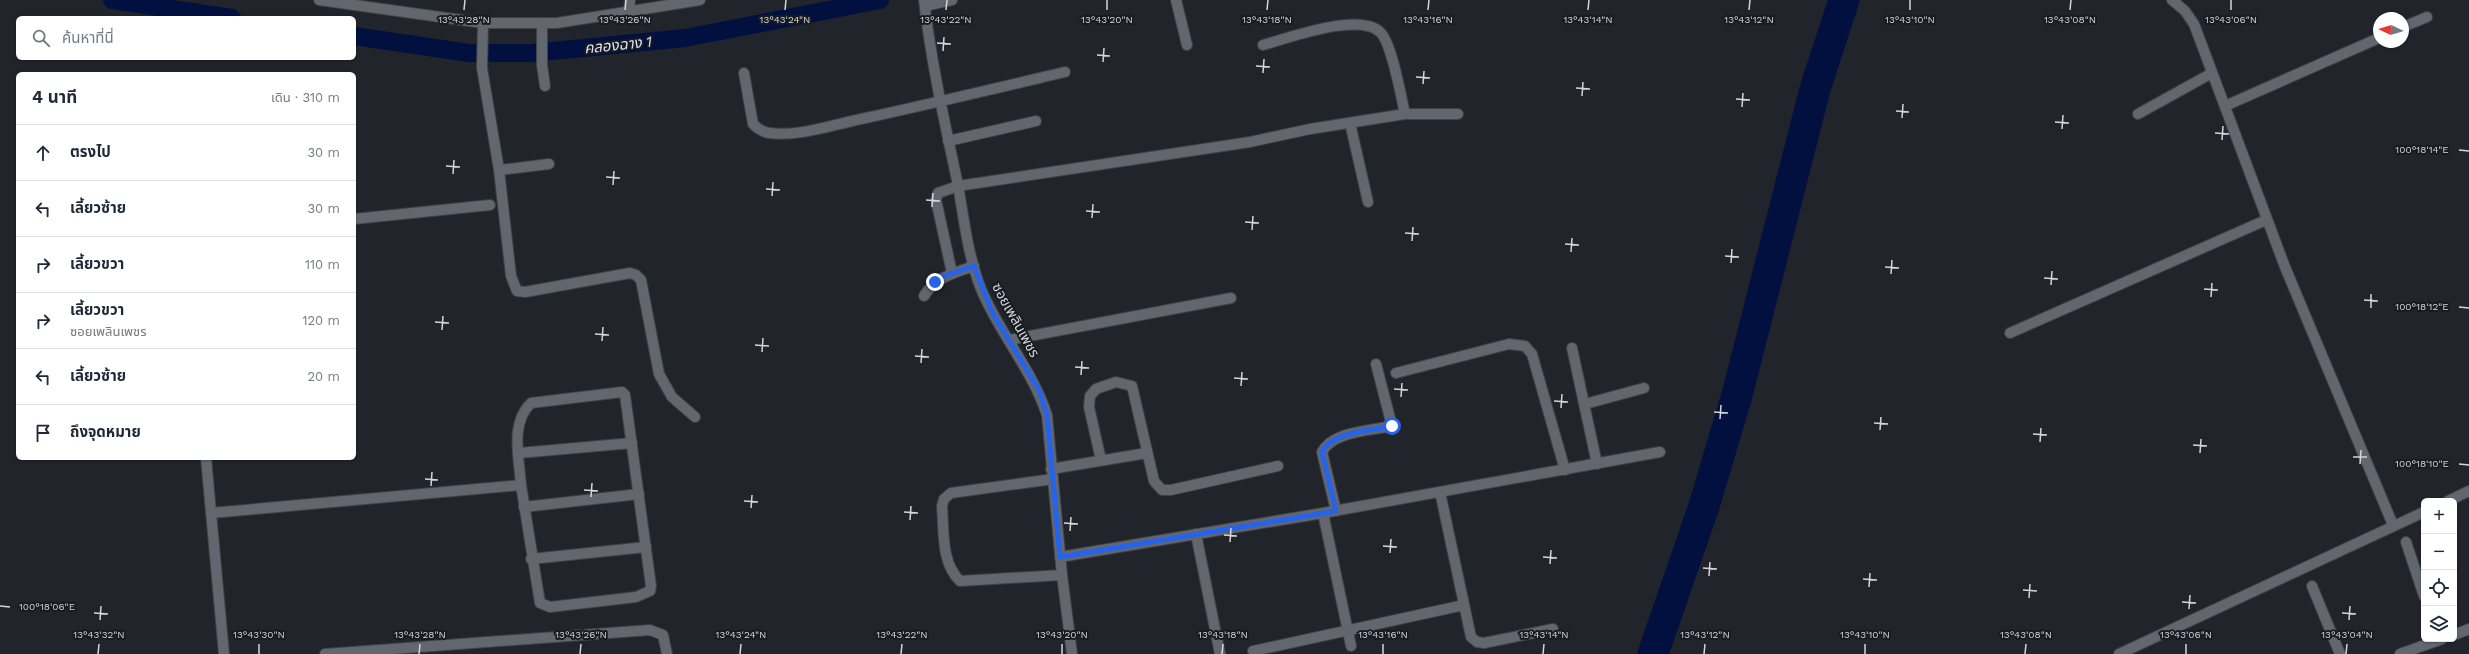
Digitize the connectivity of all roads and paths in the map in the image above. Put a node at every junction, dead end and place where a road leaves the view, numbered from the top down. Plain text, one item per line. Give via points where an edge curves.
1 (319, 0) edge
2 (630, 0) edge
3 (700, 0) edge
4 (952, 0) edge
5 (1176, 0) edge
6 (2172, 0) edge
7 (924, 3) edge
8 (629, 12) junction
9 (2427, 17) dead end
10 (2409, 24) edge
11 (483, 28) junction
12 (542, 28) junction
13 (2373, 41) edge
14 (1263, 44) dead end
15 (1187, 45) dead end
16 (1065, 72) dead end
17 (744, 73) dead end
18 (2212, 73) junction
19 (545, 86) dead end
20 (940, 102) junction
21 (2225, 106) junction
22 (1405, 114) junction
23 (1458, 114) dead end
24 (2138, 114) dead end
25 (1036, 121) dead end
26 (1350, 124) junction
27 (948, 141) junction
28 (549, 164) dead end
29 (499, 170) junction
30 (958, 186) junction
31 (1368, 202) dead end
32 (490, 205) dead end
33 (356, 219) edge
34 (2266, 220) junction
35 (974, 266) junction
36 (952, 274) junction
37 (924, 296) dead end
38 (1231, 298) dead end
39 (2010, 333) dead end
40 (1009, 340) junction
41 (1572, 348) dead end
42 (1376, 364) dead end
43 (1396, 373) dead end
44 (1644, 388) dead end
45 (1585, 404) junction
46 (695, 417) dead end
47 (632, 443) junction
48 (1660, 452) dead end
49 (519, 453) junction
50 (1147, 453) junction
51 (206, 460) edge
52 (1101, 460) junction
53 (1597, 464) junction
54 (1278, 466) dead end
55 (1051, 469) junction
56 (1565, 470) junction
57 (1053, 479) junction
58 (520, 485) junction
59 (1440, 492) junction
60 (2469, 492) edge
61 (639, 494) junction
62 (2455, 498) edge
63 (524, 507) junction
64 (1336, 511) junction
65 (211, 513) junction
66 (1323, 513) junction
67 (2421, 513) edge
68 (2393, 525) junction
69 (1196, 534) junction
70 (2406, 542) dead end
71 (646, 547) junction
72 (1060, 557) junction
73 (531, 559) junction
74 (1062, 575) junction
75 (2312, 586) dead end
76 (2421, 587) edge
77 (1464, 605) junction
78 (1553, 629) dead end
79 (2469, 629) edge
80 (1347, 630) junction
81 (2457, 633) edge
82 (2432, 642) edge
83 (1351, 646) dead end
84 (1253, 650) dead end
85 (224, 654) edge
86 (325, 654) edge
87 (667, 654) edge
88 (1072, 654) edge
89 (1220, 654) edge
90 (2119, 654) edge
91 (2340, 654) edge
92 (2400, 654) edge

1 - 11 street
2 - 8 street
3 - 8 street
4 - 7 street
5 - 15 street
6 - 18 street via 2185,11 2194,24
7 - 20 street, ซอยเพลินเพชร
8 - 12 street
9 - 10 street
11 - 12 street
11 - 29 street via 481,56
12 - 19 street
13 - 21 street
14 - 22 street via 1350,23 1375,28 1382,34 1388,48
16 - 20 street
17 - 20 street via 751,118 758,130 767,133 813,129
18 - 21 street
18 - 24 street
20 - 27 street, ซอยเพลินเพชร
21 - 34 street
22 - 23 street
22 - 26 street
25 - 27 street
26 - 30 street
26 - 31 street
27 - 30 street, ซอยเพลินเพชร
28 - 29 street
29 - 46 street via 511,276 517,291 552,288 630,273 636,275 641,280 659,374 672,396
30 - 35 street, ซอยเพลินเพชร
30 - 36 street via 936,197
32 - 33 street
34 - 39 street
34 - 68 street
35 - 36 street
35 - 40 street, ซอยเพลินเพชร via 992,312
36 - 37 street via 935,282
38 - 40 street
40 - 55 street, ซอยเพลินเพชร via 1039,390 1047,415
41 - 45 street
42 - 64 street via 1392,426 1336,438 1326,444 1322,452
43 - 56 street via 1509,344 1525,346 1532,354
44 - 45 street
45 - 53 street
47 - 49 street
47 - 49 street via 625,395 618,391 532,403 524,409 519,419
47 - 61 street
48 - 53 street
49 - 58 street
50 - 52 street
50 - 52 street via 1132,386 1116,382 1096,389 1090,396 1089,407
50 - 54 street via 1156,486 1162,490
51 - 65 street
52 - 55 street
53 - 56 street
55 - 57 street, ซอยเพลินเพชร
56 - 59 street
57 - 72 street, ซอยเพลินเพชร
57 - 74 street via 951,493 944,499 942,506 946,553 953,574 960,581
58 - 63 street
58 - 65 street
59 - 64 street
59 - 77 street
60 - 62 street
61 - 63 street
61 - 71 street
63 - 73 street
64 - 66 street
65 - 85 street
66 - 69 street
66 - 80 street
67 - 68 street
68 - 90 street
69 - 72 street
69 - 89 street
70 - 76 street
71 - 73 street
71 - 73 street via 651,586 647,594 636,598 550,607 540,604
72 - 74 street, ซอยเพลินเพชร
74 - 88 street, ซอยเพลินเพชร
75 - 91 street
77 - 78 street via 1471,637 1477,642 1484,643
77 - 80 street
79 - 81 street
80 - 83 street
80 - 84 street
82 - 92 street
86 - 87 street via 650,630 663,635

